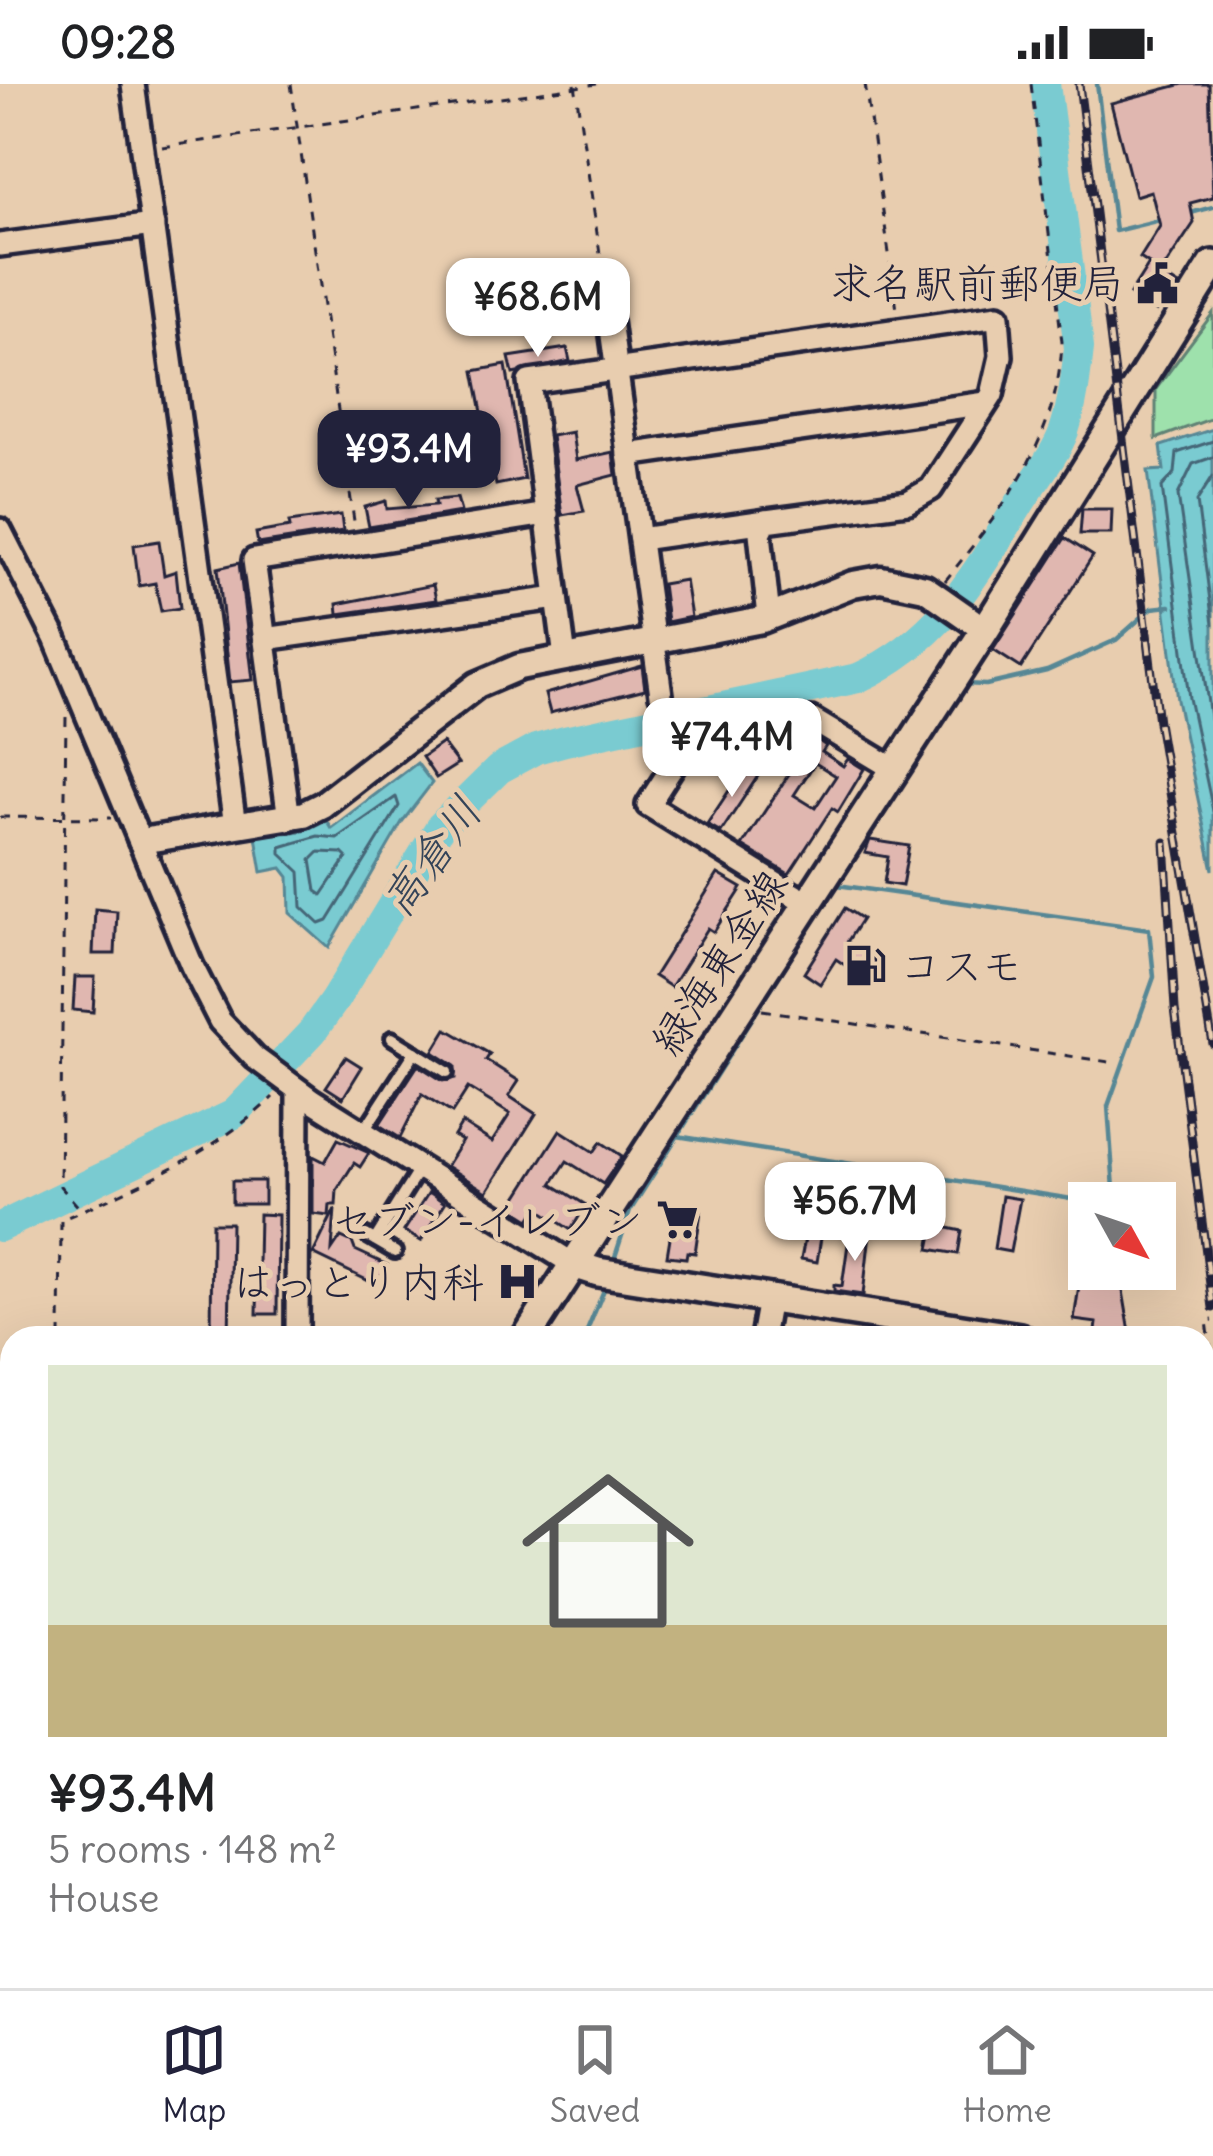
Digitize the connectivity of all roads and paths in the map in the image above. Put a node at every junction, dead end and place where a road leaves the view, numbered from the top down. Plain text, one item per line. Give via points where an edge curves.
1 (134, 84) edge
2 (291, 84) edge
3 (597, 84) edge
4 (865, 84) edge
5 (1030, 84) edge
6 (576, 86) edge
7 (297, 128) junction
8 (142, 150) junction
9 (153, 225) junction
10 (0, 245) edge
11 (1213, 266) edge
12 (610, 320) joint
13 (900, 330) junction
14 (616, 370) junction
15 (986, 403) junction
16 (628, 455) junction
17 (547, 514) junction
18 (766, 521) junction
19 (0, 530) edge
20 (640, 539) junction
21 (357, 544) junction
22 (936, 596) junction
23 (557, 598) junction
24 (769, 617) junction
25 (977, 624) junction
26 (265, 639) junction
27 (654, 641) junction
28 (565, 658) junction
29 (661, 695) dead end
30 (80, 697) junction
31 (894, 769) junction
32 (0, 817) edge
33 (289, 819) junction
34 (235, 826) junction
35 (136, 829) junction
36 (807, 903) junction
37 (740, 1006) junction
38 (392, 1038) dead end
39 (415, 1052) junction
40 (1116, 1064) dead end
41 (447, 1072) dead end
42 (289, 1084) junction
43 (363, 1132) junction
44 (420, 1168) junction
45 (82, 1210) junction
46 (395, 1252) dead end
47 (573, 1264) junction
48 (769, 1299) junction
49 (59, 1326) edge
50 (297, 1326) edge
51 (534, 1326) edge
52 (765, 1326) edge
53 (943, 1326) edge

1 - 8 street
2 - 7 path
3 - 6 path
4 - 13 path
5 - 22 path via 1060,376 1030,467
6 - 7 path
6 - 12 path
7 - 8 path
7 - 21 path
8 - 9 street
9 - 10 street
9 - 34 street
11 - 25 main road, 緑海東金線
12 - 14 street
13 - 14 street
13 - 15 street via 998,316 998,374
14 - 16 street
14 - 17 street via 529,382
15 - 16 street
15 - 18 street via 919,499
16 - 20 street
17 - 21 street
17 - 23 street
18 - 20 street
18 - 24 street via 760,533
19 - 30 street
20 - 27 street
21 - 26 street via 254,560
22 - 24 street via 881,579
22 - 25 street
23 - 26 street
23 - 28 street
24 - 27 street
25 - 31 main road, 緑海東金線
26 - 33 street
27 - 28 street
27 - 29 street
28 - 33 street via 477,686 322,805
30 - 35 street
30 - 45 path via 66,716 60,1186
31 - 36 main road, 緑海東金線
31 - 36 street via 811,718 687,744 648,805
32 - 35 path
33 - 34 street
34 - 35 street
35 - 42 street via 220,1021
36 - 37 main road, 緑海東金線
37 - 40 path
37 - 47 main road, 緑海東金線
38 - 39 lane
39 - 41 lane
39 - 43 lane
42 - 43 street
42 - 45 path via 203,1152
42 - 50 street
43 - 44 street
44 - 46 lane via 371,1238
44 - 47 street
45 - 49 path via 61,1220
47 - 48 main road
47 - 51 main road, 緑海東金線
48 - 52 street
48 - 53 main road

